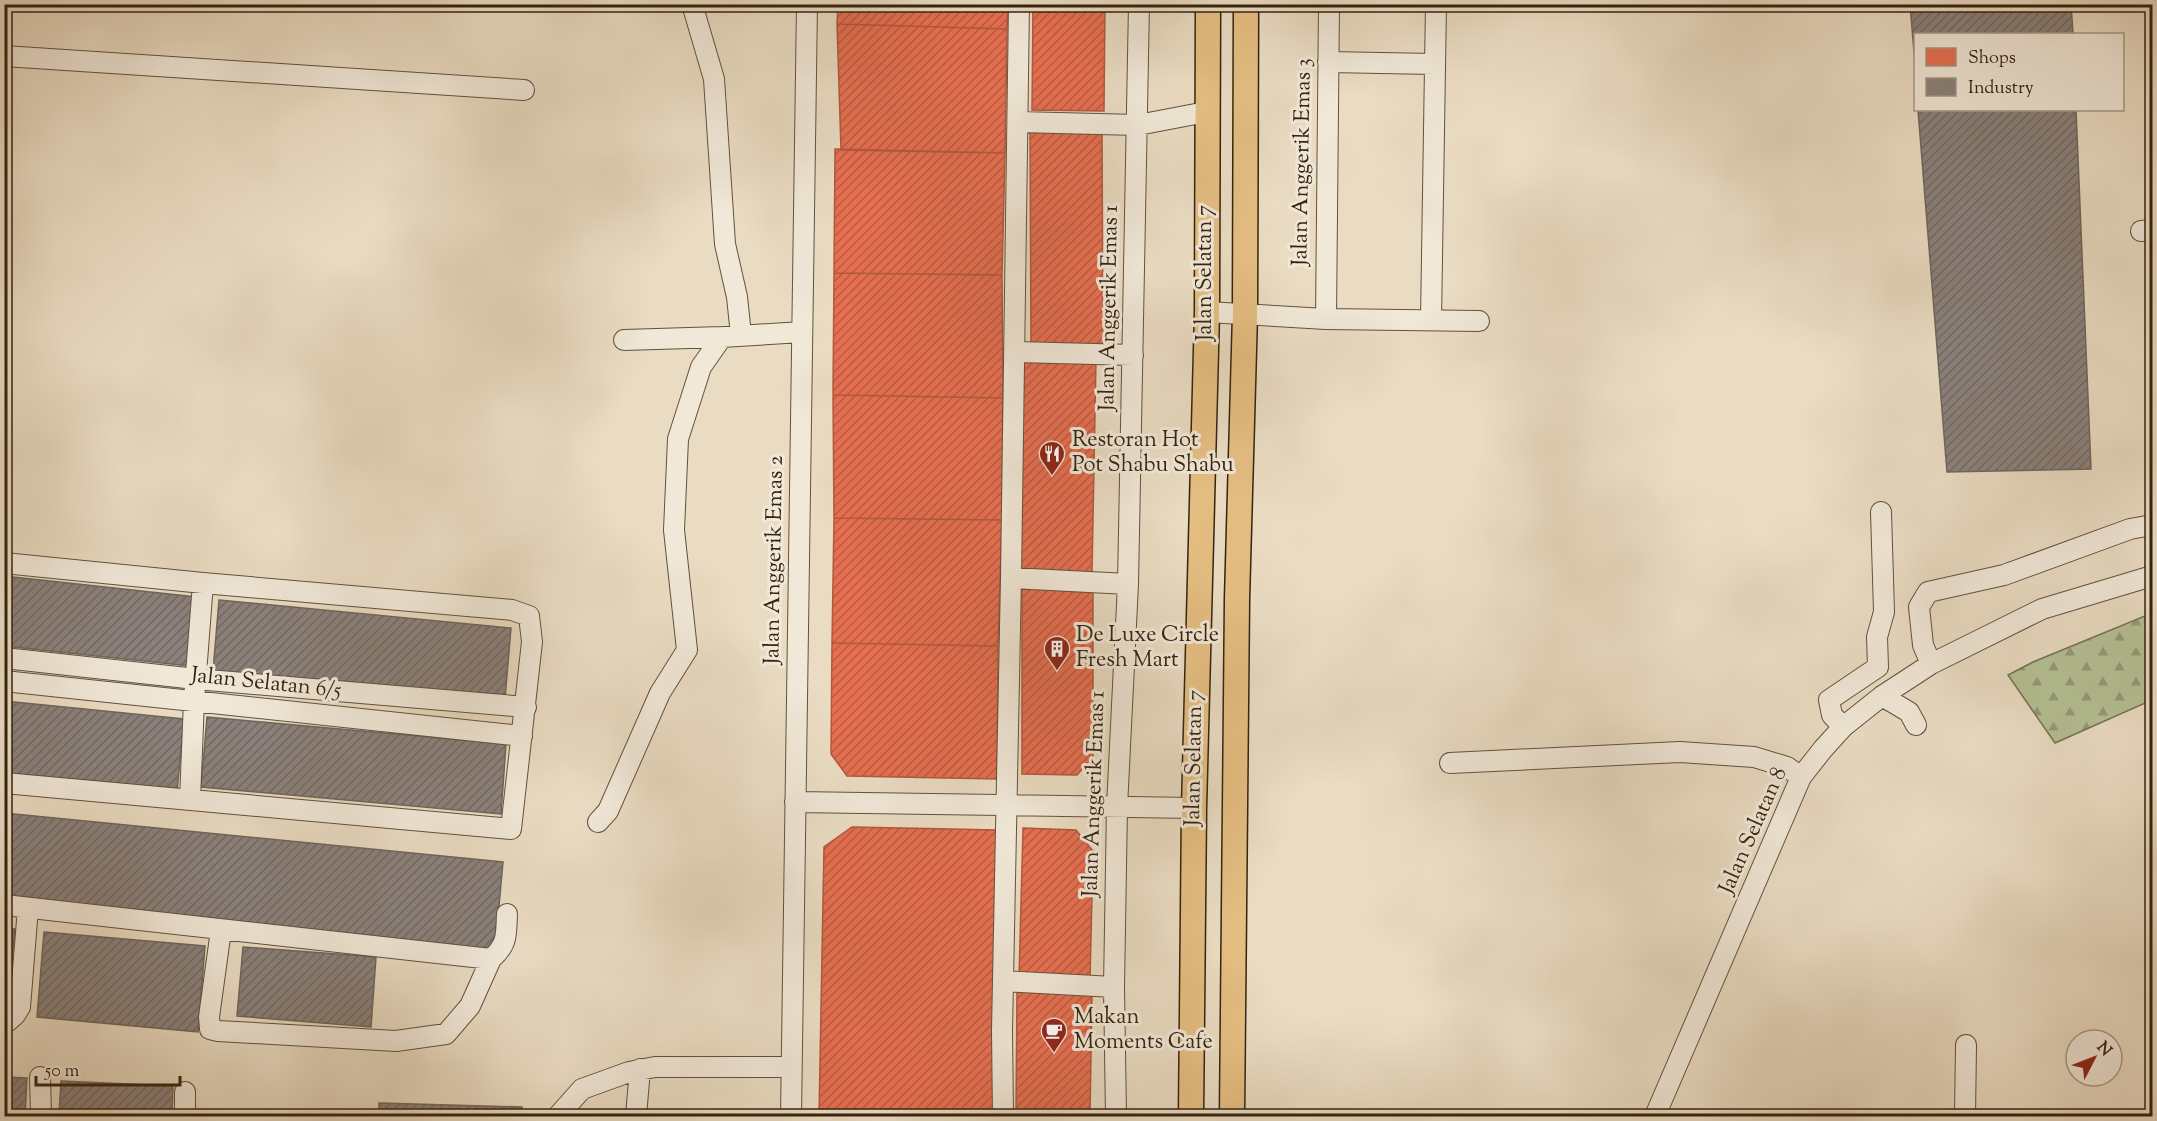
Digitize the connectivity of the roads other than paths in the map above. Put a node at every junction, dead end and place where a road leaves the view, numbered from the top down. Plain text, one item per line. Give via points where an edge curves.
1 (692, 4) edge
2 (807, 4) edge
3 (1019, 4) edge
4 (1139, 4) edge
5 (1209, 4) edge
6 (1246, 4) edge
7 (1329, 4) edge
8 (1436, 4) edge
9 (4, 56) edge
10 (1328, 62) junction
11 (1434, 64) junction
12 (524, 90) dead end
13 (1206, 112) junction
14 (1018, 122) junction
15 (1138, 125) junction
16 (1207, 312) junction
17 (1245, 314) junction
18 (1326, 319) junction
19 (1431, 320) junction
20 (1479, 321) dead end
21 (802, 332) junction
22 (741, 335) junction
23 (722, 337) junction
24 (624, 340) dead end
25 (1014, 351) junction
26 (1133, 355) junction
27 (1881, 512) dead end
28 (2152, 525) edge
29 (4, 563) edge
30 (2152, 576) edge
31 (1011, 578) junction
32 (203, 583) junction
33 (1128, 584) junction
34 (4, 658) edge
35 (1931, 664) junction
36 (196, 679) junction
37 (4, 681) edge
38 (1881, 696) junction
39 (194, 700) junction
40 (526, 707) junction
41 (1916, 725) dead end
42 (1843, 727) junction
43 (522, 736) junction
44 (1450, 763) dead end
45 (1801, 777) junction
46 (4, 783) edge
47 (190, 800) junction
48 (795, 802) junction
49 (1007, 806) junction
50 (1117, 807) junction
51 (1194, 808) junction
52 (598, 822) dead end
53 (4, 905) edge
54 (28, 908) junction
55 (507, 914) dead end
56 (221, 930) junction
57 (491, 959) junction
58 (1003, 981) junction
59 (1114, 987) junction
60 (4, 1022) edge
61 (1966, 1045) dead end
62 (790, 1067) junction
63 (640, 1069) junction
64 (40, 1077) dead end
65 (185, 1092) dead end
66 (41, 1116) edge
67 (185, 1116) edge
68 (558, 1116) edge
69 (636, 1116) edge
70 (791, 1116) edge
71 (1003, 1116) edge
72 (1116, 1116) edge
73 (1191, 1116) edge
74 (1232, 1116) edge
75 (1655, 1116) edge
76 (1965, 1116) edge

1 - 22 street via 714,80 724,244 737,297
2 - 21 street, Jalan Anggerik Emas 2
3 - 14 street
4 - 15 street, Jalan Anggerik Emas 1
5 - 13 main road, Jalan Selatan 7
6 - 17 main road, Jalan Selatan 7
7 - 10 street, Jalan Anggerik Emas 3
8 - 11 street
9 - 12 street
10 - 11 street
10 - 18 street, Jalan Anggerik Emas 3
11 - 19 street
13 - 15 street
13 - 16 main road, Jalan Selatan 7
14 - 15 street
14 - 25 street
15 - 26 street, Jalan Anggerik Emas 1
16 - 17 street
16 - 51 main road, Jalan Selatan 7
17 - 18 street
17 - 74 main road, Jalan Selatan 7 via 1237,588
18 - 19 street
19 - 20 street
21 - 22 street
21 - 48 street, Jalan Anggerik Emas 2
22 - 23 street
23 - 24 street
23 - 52 street via 701,367 678,439 674,530 687,650 660,693 608,811
25 - 26 street
25 - 31 street
26 - 33 street, Jalan Anggerik Emas 1
27 - 42 street via 1884,612 1877,638 1878,667 1828,700 1832,715
28 - 35 street via 2004,575 1928,592 1919,607 1923,645
29 - 32 street
30 - 35 street, Jalan Selatan 8 via 2042,609
31 - 33 street
31 - 49 street
32 - 36 street
32 - 40 street via 512,610 529,616 532,642
33 - 50 street, Jalan Anggerik Emas 1
34 - 36 street
35 - 38 street, Jalan Selatan 8
36 - 39 street
36 - 40 street
37 - 39 street, Jalan Selatan 6/5
38 - 41 street via 1909,712
38 - 42 street, Jalan Selatan 8
39 - 43 street, Jalan Selatan 6/5
39 - 47 street
40 - 43 street
42 - 45 street, Jalan Selatan 8
43 - 47 street via 511,829
44 - 45 street via 1680,752 1754,757 1787,767
45 - 75 street, Jalan Selatan 8
46 - 47 street
48 - 49 street
48 - 62 street, Jalan Anggerik Emas 2
49 - 50 street
49 - 58 street
50 - 51 street
50 - 59 street, Jalan Anggerik Emas 1
51 - 73 main road, Jalan Selatan 7
53 - 54 street
54 - 56 street
54 - 60 street via 20,1007 15,1016
55 - 57 street via 506,942
56 - 57 street
56 - 57 street via 209,1017 210,1029 218,1031 396,1041 446,1034 471,1006
58 - 59 street
58 - 71 street
59 - 72 street, Jalan Anggerik Emas 1
61 - 76 street
62 - 63 street
62 - 70 street, Jalan Anggerik Emas 2
63 - 68 street via 582,1089
63 - 69 street
64 - 66 street
65 - 67 street

